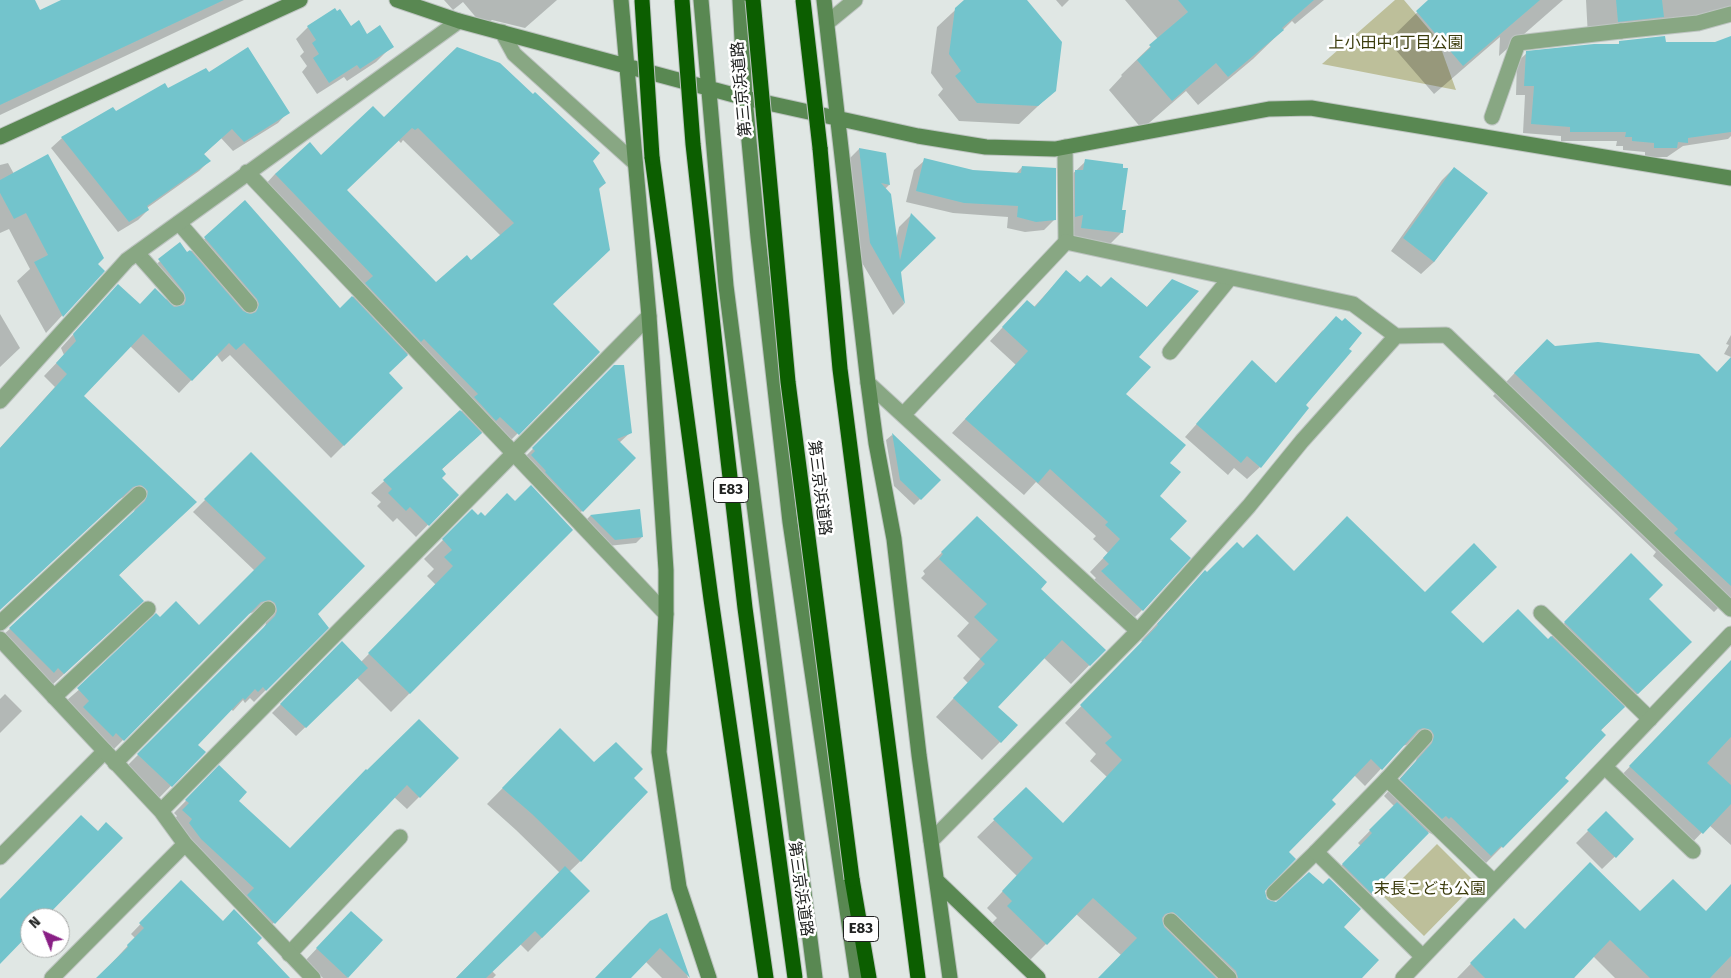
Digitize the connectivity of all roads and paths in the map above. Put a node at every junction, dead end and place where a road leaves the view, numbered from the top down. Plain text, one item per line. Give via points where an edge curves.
1 (300, 0) edge
2 (397, 0) edge
3 (621, 0) edge
4 (642, 0) edge
5 (682, 0) edge
6 (701, 0) edge
7 (740, 0) edge
8 (753, 0) edge
9 (803, 0) edge
10 (824, 0) edge
11 (855, 0) edge
12 (1731, 14) edge
13 (459, 21) junction
14 (828, 23) junction
15 (502, 32) junction
16 (625, 64) junction
17 (708, 88) junction
18 (745, 98) junction
19 (1492, 117) dead end
20 (840, 120) junction
21 (0, 137) edge
22 (1065, 147) junction
23 (635, 163) junction
24 (247, 172) junction
25 (1731, 178) edge
26 (179, 223) junction
27 (1066, 242) junction
28 (137, 253) junction
29 (1230, 278) junction
30 (177, 298) dead end
31 (250, 305) dead end
32 (650, 316) junction
33 (1396, 336) junction
34 (1170, 352) dead end
35 (868, 383) junction
36 (0, 402) edge
37 (903, 415) junction
38 (514, 453) junction
39 (139, 494) dead end
40 (148, 609) dead end
41 (1731, 609) edge
42 (268, 610) dead end
43 (1541, 613) dead end
44 (666, 614) junction
45 (0, 623) edge
46 (1138, 631) junction
47 (1731, 634) edge
48 (0, 639) edge
49 (54, 697) junction
50 (1650, 719) junction
51 (1425, 737) dead end
52 (105, 751) junction
53 (115, 763) junction
54 (1604, 767) junction
55 (1387, 779) junction
56 (161, 811) junction
57 (400, 837) dead end
58 (931, 841) junction
59 (185, 844) junction
60 (1693, 851) dead end
61 (1316, 852) junction
62 (0, 857) edge
63 (937, 881) junction
64 (1494, 882) junction
65 (1274, 893) dead end
66 (1171, 920) dead end
67 (289, 954) junction
68 (1423, 957) junction
69 (59, 976) edge
70 (313, 978) edge
71 (709, 978) edge
72 (766, 978) edge
73 (795, 978) edge
74 (815, 978) edge
75 (857, 978) edge
76 (869, 978) edge
77 (918, 978) edge
78 (950, 978) edge
79 (1038, 978) edge
80 (1229, 978) edge
81 (1403, 978) edge

1 - 21 street
2 - 13 street
3 - 16 street
4 - 72 highway, bridge via 652,157
5 - 73 highway, 第三京浜道路 / E83, bridge via 693,144 723,420
6 - 17 street
7 - 18 street
8 - 76 highway, 第三京浜道路 / E83, bridge via 788,382 852,879
9 - 77 highway, bridge via 840,369
10 - 14 street
11 - 14 street
12 - 19 street via 1698,23 1518,43
13 - 15 street
13 - 24 street
14 - 20 street
15 - 16 street
15 - 23 street via 514,54
16 - 17 street
16 - 23 street
17 - 18 street
17 - 74 street via 726,286 751,494
18 - 20 street
18 - 75 street via 790,522
20 - 22 street via 986,148
20 - 35 street
22 - 25 street via 1270,109 1311,108
22 - 27 street
23 - 32 street
24 - 26 street
24 - 38 street
26 - 28 street
26 - 31 street
27 - 29 street
27 - 37 street
28 - 30 street
28 - 36 street via 127,260
29 - 33 street via 1353,304
29 - 34 street
32 - 38 street
32 - 44 street
33 - 41 street via 1446,335
33 - 46 street
35 - 37 street
35 - 58 street via 894,539
37 - 46 street
38 - 44 street
38 - 56 street
39 - 45 street
40 - 49 street
42 - 53 street
43 - 50 street
44 - 71 street via 659,752 679,887
46 - 58 street
47 - 50 street
48 - 49 street
49 - 52 street
50 - 54 street
51 - 55 street
52 - 53 street
52 - 62 street
53 - 56 street
54 - 60 street
54 - 64 street
55 - 61 street
55 - 64 street
56 - 59 street
57 - 67 street
58 - 63 street
59 - 67 street
59 - 69 street
61 - 65 street
61 - 68 street
63 - 78 street
63 - 79 street
64 - 68 street
66 - 80 street
67 - 70 street
68 - 81 street

